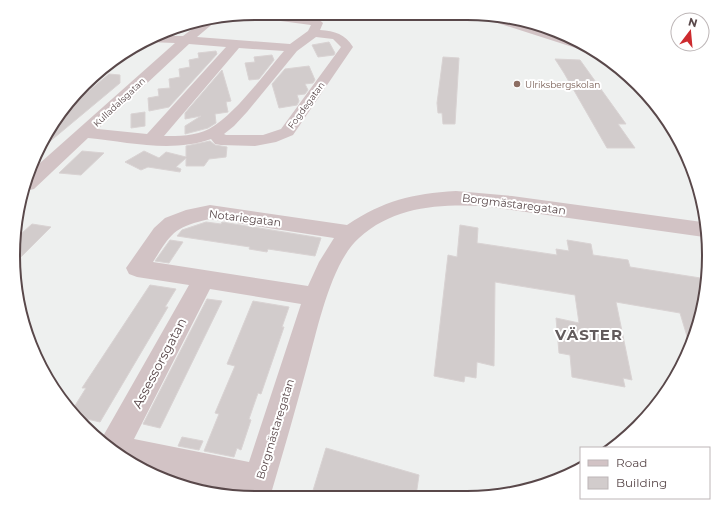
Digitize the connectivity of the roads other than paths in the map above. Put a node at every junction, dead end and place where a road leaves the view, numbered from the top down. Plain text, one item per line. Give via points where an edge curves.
1 (309, 20) edge
2 (203, 26) edge
3 (520, 27) edge
4 (313, 33) junction
5 (558, 38) edge
6 (160, 40) edge
7 (186, 40) junction
8 (235, 44) junction
9 (293, 48) junction
10 (85, 133) junction
11 (214, 133) junction
12 (152, 139) junction
13 (32, 181) edge
14 (700, 230) edge
15 (351, 232) junction
16 (204, 279) junction
17 (315, 297) junction
18 (115, 444) edge
19 (131, 455) edge
20 (257, 489) edge

1 - 4 street via 318,23
2 - 7 street, Kulladalsgatan
3 - 5 street
4 - 9 street
4 - 11 street, Fogdegatan via 338,36 348,47 287,132 257,142 221,140
6 - 7 street
7 - 8 street
7 - 10 street, Kulladalsgatan
8 - 9 street
8 - 12 street
9 - 11 street via 242,109
10 - 12 street
10 - 13 street, Kulladalsgatan
11 - 12 street via 196,139
14 - 15 street, Borgmästaregatan via 492,200 454,197 400,205 374,216
15 - 16 street, Notariegatan via 210,212 172,223 137,268
15 - 17 street, Borgmästaregatan via 335,254
16 - 17 street
16 - 18 street, Assessorsgatan
17 - 20 street, Borgmästaregatan
19 - 20 street

